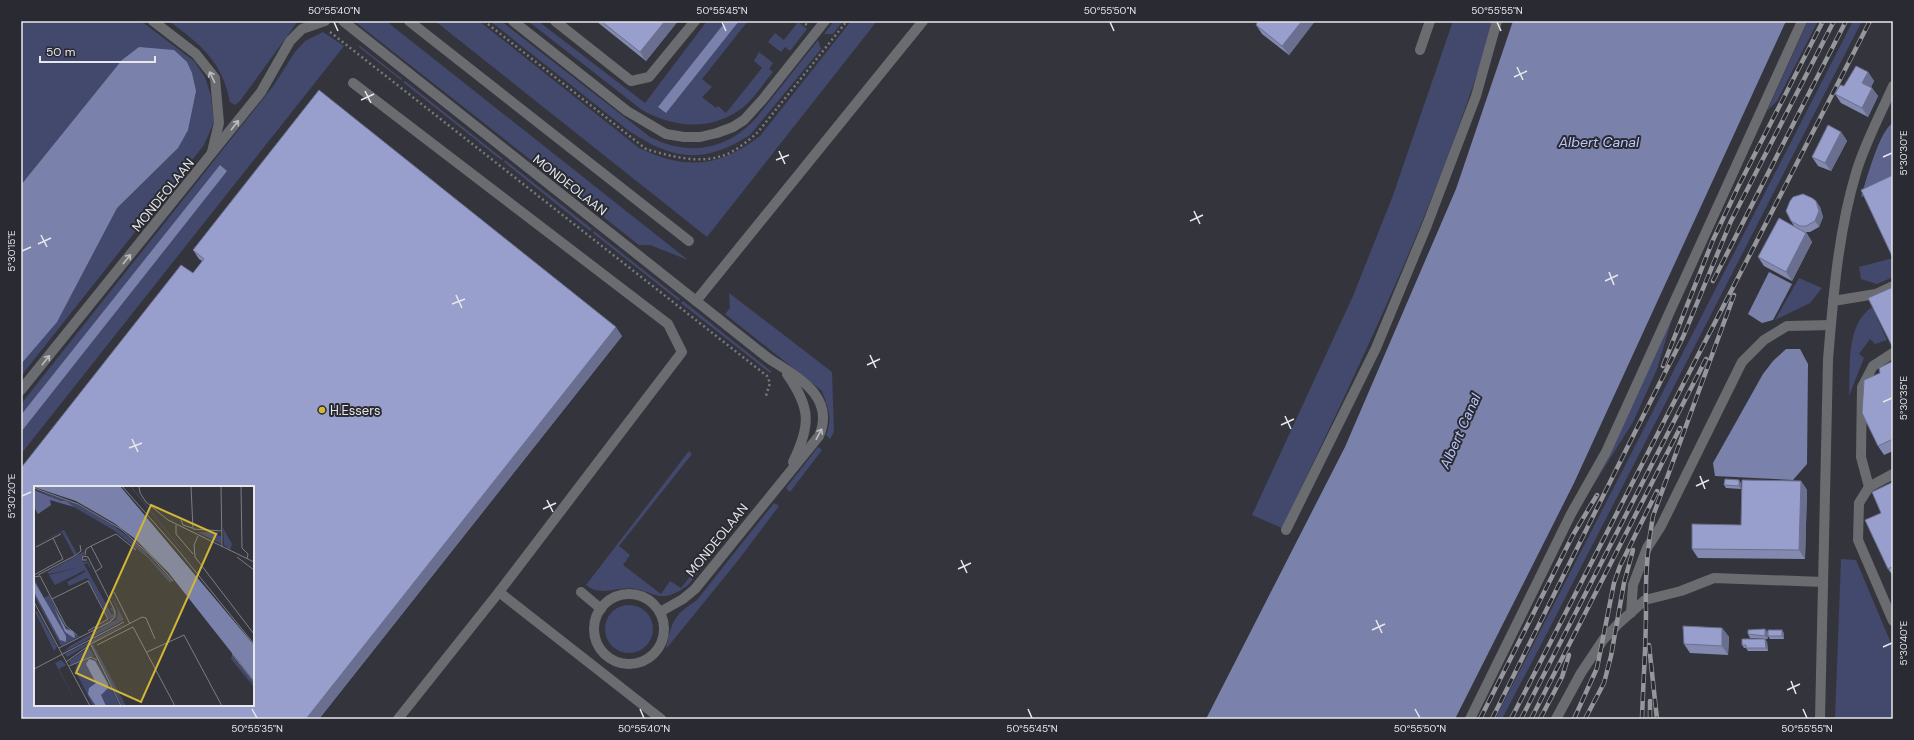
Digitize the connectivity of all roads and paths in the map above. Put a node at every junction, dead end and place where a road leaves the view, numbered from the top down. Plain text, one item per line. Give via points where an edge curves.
1 (153, 21) edge
2 (325, 21) edge
3 (343, 21) edge
4 (409, 21) edge
5 (484, 21) edge
6 (513, 21) edge
7 (555, 21) edge
8 (695, 21) edge
9 (825, 21) edge
10 (847, 21) edge
11 (923, 21) edge
12 (1430, 21) edge
13 (1497, 21) edge
14 (1802, 21) edge
15 (331, 32) dead end
16 (1420, 50) dead end
17 (353, 83) dead end
18 (1893, 86) edge
19 (211, 156) junction
20 (689, 241) dead end
21 (1893, 286) edge
22 (696, 301) junction
23 (1832, 301) junction
24 (1830, 325) junction
25 (1893, 354) edge
26 (782, 367) junction
27 (21, 390) edge
28 (766, 396) dead end
29 (1893, 474) edge
30 (787, 476) junction
31 (1869, 487) junction
32 (1286, 530) dead end
33 (1823, 582) junction
34 (499, 592) junction
35 (581, 592) dead end
36 (601, 609) junction
37 (660, 612) junction
38 (1631, 613) junction
39 (1893, 622) edge
40 (398, 719) edge
41 (661, 719) edge
42 (1470, 719) edge
43 (1556, 719) edge
44 (1820, 719) edge

19 -> 1 street via 219,123 214,78 196,54
19 -> 2 street, MONDEOLAAN via 261,92 290,41 302,29
3 - 22 street, MONDEOLAAN
4 - 20 street
5 - 10 path via 646,149 692,160 722,156 758,132
6 - 9 street via 627,111 666,134 684,137 717,133 744,120
7 - 8 street via 631,81 649,77
11 - 22 street
12 - 16 street
13 - 32 street via 1476,96 1418,247 1376,348
14 - 42 street via 1606,452 1571,514
15 - 28 path via 766,376 770,383
17 - 34 street via 668,324 682,352
18 - 23 street via 1856,172
27 -> 19 street, MONDEOLAAN
21 - 23 street via 1876,294
22 - 26 street, MONDEOLAAN
23 - 24 street
24 - 33 street
24 - 38 street via 1787,326 1764,340 1742,362 1661,526 1647,548 1633,585
25 - 31 street via 1873,366 1862,387 1861,456
26 - 30 street via 802,398 806,418 804,438
30 -> 26 street, MONDEOLAAN via 819,436 824,418 820,402 812,388
29 - 31 street
30 - 37 street, MONDEOLAAN via 695,589
31 - 39 street via 1859,503 1858,540
33 - 38 street via 1714,578 1681,591 1645,600
33 - 44 street
34 - 40 street
34 - 41 street
35 - 36 street
36 - 37 street via 610,600 633,594 648,599
36 - 37 street via 594,625 597,641 611,659 625,664 640,662 659,648 664,631
38 - 43 street via 1603,640 1581,673

